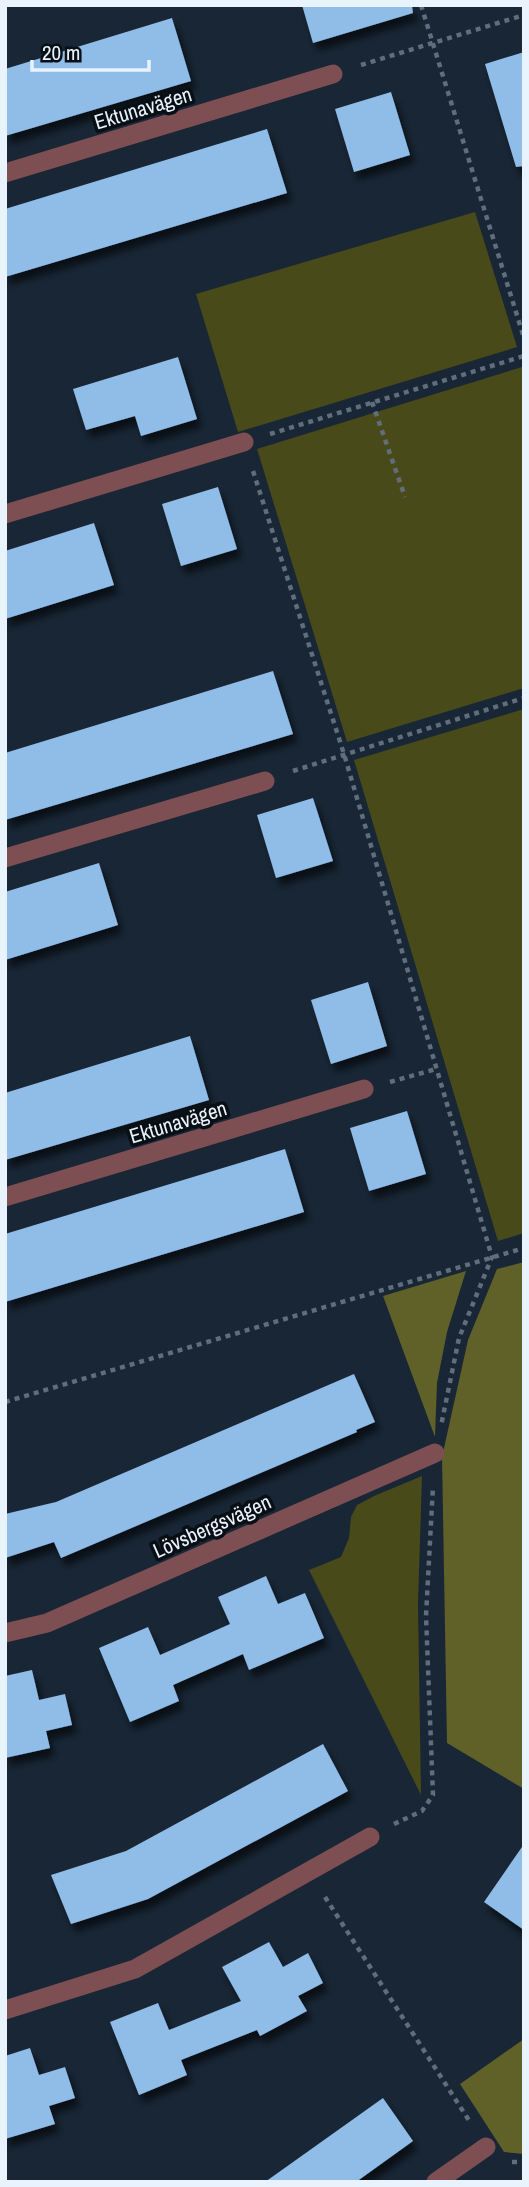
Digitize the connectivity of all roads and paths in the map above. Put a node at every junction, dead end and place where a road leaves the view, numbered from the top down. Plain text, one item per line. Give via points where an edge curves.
1 (421, 5) edge
2 (524, 15) edge
3 (433, 44) junction
4 (333, 74) joint
5 (5, 173) edge
6 (524, 338) edge
7 (524, 356) edge
8 (372, 402) junction
9 (244, 442) junction
10 (405, 498) dead end
11 (5, 514) edge
12 (524, 698) edge
13 (344, 754) junction
14 (265, 780) joint
15 (5, 858) edge
16 (436, 1069) junction
17 (364, 1089) joint
18 (5, 1197) edge
19 (524, 1248) edge
20 (492, 1257) junction
21 (5, 1402) edge
22 (435, 1453) junction
23 (5, 1633) edge
24 (370, 1837) joint
25 (309, 1872) junction
26 (5, 2010) edge
27 (486, 2147) junction
28 (524, 2162) edge
29 (436, 2182) edge

1 - 3 path
2 - 3 path
3 - 4 path
3 - 6 path
4 - 5 street, Ektunavägen
7 - 8 path
8 - 9 path
8 - 10 path
9 - 11 street
9 - 13 path
12 - 13 path
13 - 14 path
13 - 16 path
14 - 15 street
16 - 17 path
16 - 20 path
17 - 18 street, Ektunavägen
19 - 20 path
20 - 21 path
20 - 22 path via 458,1338
22 - 23 street, Lövsbergsvägen via 47,1623
22 - 24 path via 426,1616 433,1795 422,1811
24 - 25 street
25 - 26 street via 135,1969
25 - 27 path
27 - 28 path via 497,2160
27 - 29 street

